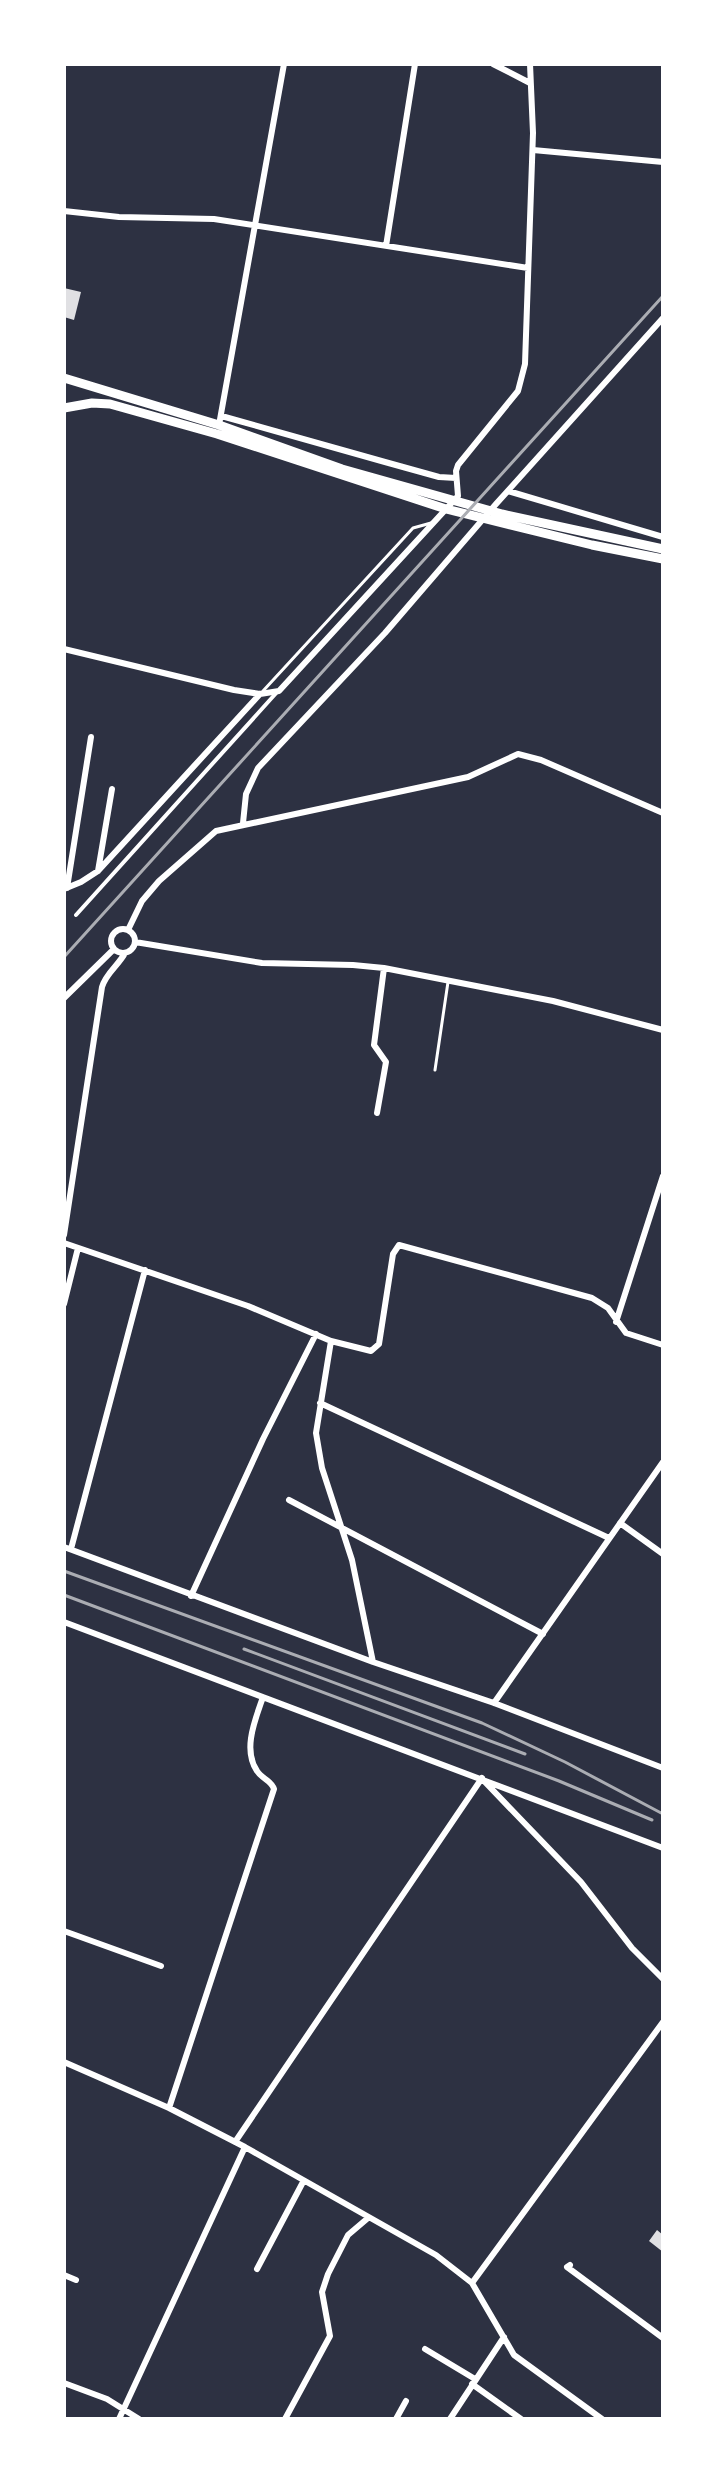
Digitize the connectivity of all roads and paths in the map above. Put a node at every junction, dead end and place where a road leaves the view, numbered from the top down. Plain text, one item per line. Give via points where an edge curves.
1 (284, 64) edge
2 (415, 64) edge
3 (493, 64) edge
4 (530, 64) edge
5 (530, 83) junction
6 (533, 150) junction
7 (663, 162) edge
8 (64, 211) edge
9 (255, 225) junction
10 (386, 246) junction
11 (528, 268) junction
12 (663, 318) edge
13 (64, 378) edge
14 (64, 408) edge
15 (222, 421) junction
16 (456, 478) junction
17 (508, 491) junction
18 (501, 518) junction
19 (432, 523) junction
20 (663, 537) edge
21 (663, 549) edge
22 (663, 559) edge
23 (64, 649) edge
24 (280, 690) junction
25 (260, 694) junction
26 (91, 737) dead end
27 (112, 789) dead end
28 (663, 813) edge
29 (243, 823) junction
30 (98, 871) junction
31 (66, 888) edge
32 (76, 915) dead end
33 (128, 930) junction
34 (135, 942) junction
35 (114, 949) junction
36 (125, 953) junction
37 (384, 968) junction
38 (86, 977) junction
39 (104, 981) junction
40 (448, 982) junction
41 (64, 998) edge
42 (663, 1030) edge
43 (435, 1070) dead end
44 (377, 1113) dead end
45 (663, 1176) edge
46 (64, 1235) edge
47 (64, 1243) edge
48 (78, 1248) junction
49 (145, 1270) junction
50 (64, 1304) edge
51 (616, 1322) junction
52 (316, 1334) junction
53 (331, 1341) junction
54 (663, 1345) edge
55 (320, 1403) junction
56 (663, 1462) edge
57 (289, 1500) dead end
58 (620, 1523) junction
59 (342, 1528) junction
60 (609, 1538) junction
61 (68, 1548) edge
62 (663, 1554) edge
63 (191, 1596) junction
64 (64, 1622) edge
65 (543, 1634) junction
66 (373, 1662) junction
67 (263, 1697) junction
68 (494, 1703) junction
69 (663, 1768) edge
70 (482, 1778) junction
71 (511, 1790) junction
72 (501, 1798) junction
73 (663, 1848) edge
74 (64, 1931) edge
75 (161, 1966) dead end
76 (663, 1979) edge
77 (663, 2022) edge
78 (64, 2062) edge
79 (169, 2108) junction
80 (235, 2142) junction
81 (245, 2147) junction
82 (303, 2182) junction
83 (368, 2218) junction
84 (570, 2265) dead end
85 (257, 2269) dead end
86 (64, 2275) edge
87 (76, 2280) dead end
88 (472, 2283) junction
89 (504, 2337) junction
90 (663, 2338) edge
91 (425, 2349) dead end
92 (473, 2382) junction
93 (64, 2383) edge
94 (406, 2401) dead end
95 (125, 2409) junction
96 (119, 2419) edge
97 (139, 2419) edge
98 (285, 2419) edge
99 (396, 2419) edge
100 (450, 2419) edge
101 (521, 2419) edge
102 (602, 2419) edge

1 - 9 street
2 - 10 street
3 - 5 street
4 - 5 street
5 - 6 street
6 - 7 street
6 - 11 street
8 - 9 street
9 - 10 street
9 - 15 street
10 - 11 street
11 - 16 street via 518,391 458,465
12 - 17 street
13 - 15 main road
14 - 18 main road via 110,404 435,505
15 - 16 street
15 - 18 main road via 342,469
16 - 19 street via 458,496
17 - 20 street
17 - 29 street via 258,768 246,794
18 - 21 main road
18 - 22 main road
19 - 24 street
19 - 25 lane via 413,528
23 - 25 street
24 - 25 street
24 - 32 street
25 - 30 street
26 - 31 street
27 - 30 street
28 - 29 street via 518,754 468,777
29 - 33 street via 216,831 159,881
30 - 31 street
33 - 34 street
33 - 35 street via 114,933
34 - 36 street
34 - 37 street via 262,963
35 - 36 street
35 - 38 street
36 - 39 street
37 - 40 street
37 - 44 street via 374,1045 386,1062
38 - 39 street
38 - 41 street
39 - 46 street
40 - 42 street via 553,1001
40 - 43 lane
45 - 51 street
47 - 48 street
48 - 49 street
48 - 50 street
49 - 52 street
49 - 61 street
51 - 53 street via 608,1308 592,1298 399,1245 393,1254 379,1344 371,1351
51 - 54 street via 626,1333
52 - 53 street
52 - 63 street
53 - 55 street
55 - 59 street via 316,1433 322,1468
55 - 60 street
56 - 58 street
57 - 59 street
58 - 60 street
58 - 62 street
59 - 65 street
59 - 66 street
60 - 65 street
61 - 63 street
63 - 66 street
64 - 67 street
65 - 68 street
66 - 68 street
67 - 70 street
67 - 79 street via 252,1728 251,1751 257,1772 274,1789
68 - 69 street
70 - 71 street
70 - 72 street
70 - 80 street
71 - 72 street
71 - 73 street
72 - 76 street
74 - 75 street
77 - 88 street
78 - 79 street
79 - 80 street
80 - 81 street
81 - 82 street
81 - 95 street
82 - 83 street
82 - 85 street
83 - 88 street via 436,2255
83 - 98 street via 348,2235 328,2274 322,2292 330,2336
84 - 90 street
86 - 87 street
88 - 89 street
89 - 92 street
89 - 102 street via 514,2355
91 - 92 street
92 - 100 street
92 - 101 street
93 - 95 street
94 - 99 street
95 - 96 street
95 - 97 street

